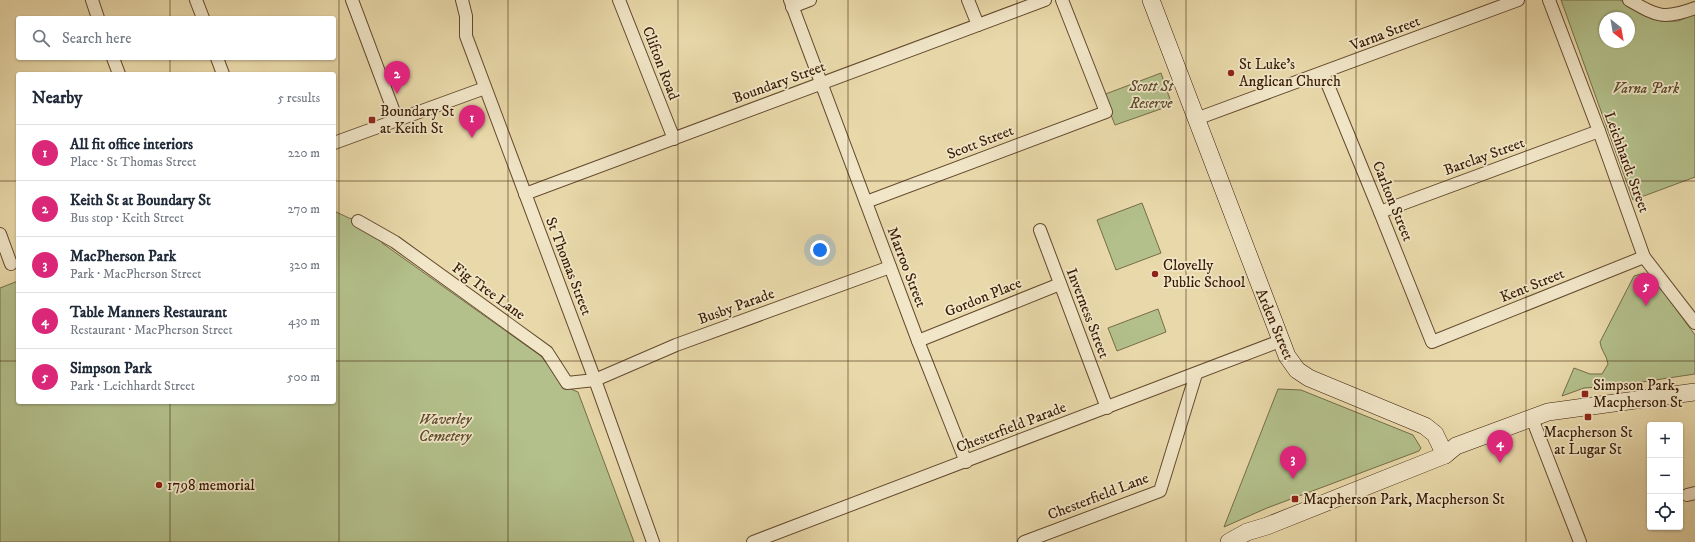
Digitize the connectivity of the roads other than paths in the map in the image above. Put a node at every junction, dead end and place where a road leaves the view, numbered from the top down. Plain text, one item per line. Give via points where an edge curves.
1 (92, 0) edge
2 (196, 0) edge
3 (352, 0) edge
4 (462, 0) edge
5 (619, 0) edge
6 (810, 0) edge
7 (968, 0) edge
8 (1045, 0) edge
9 (1062, 0) edge
10 (1151, 0) edge
11 (1518, 0) edge
12 (1549, 0) edge
13 (1629, 0) edge
14 (791, 3) edge
15 (1491, 5) edge
16 (1695, 8) edge
17 (97, 16) edge
18 (202, 16) edge
19 (978, 25) junction
20 (114, 60) edge
21 (218, 60) edge
22 (118, 72) edge
23 (222, 72) edge
24 (1323, 73) junction
25 (821, 84) junction
26 (485, 88) junction
27 (1196, 119) junction
28 (397, 120) junction
29 (1599, 131) junction
30 (674, 139) junction
31 (336, 142) edge
32 (525, 194) junction
33 (866, 202) junction
34 (1380, 212) junction
35 (358, 221) dead end
36 (1040, 230) dead end
37 (0, 234) edge
38 (1644, 257) junction
39 (10, 264) edge
40 (890, 267) junction
41 (1060, 284) junction
42 (1695, 323) edge
43 (918, 340) junction
44 (1280, 341) junction
45 (1432, 342) joint
46 (1196, 374) junction
47 (595, 380) junction
48 (1695, 392) edge
49 (1107, 408) junction
50 (1566, 410) junction
51 (1535, 426) junction
52 (1445, 455) junction
53 (966, 462) junction
54 (1267, 526) junction
55 (653, 542) edge
56 (753, 542) edge
57 (1024, 542) edge
58 (1229, 542) edge
59 (1246, 542) edge
60 (1580, 542) edge

1 - 17 street
2 - 18 street
3 - 28 street
4 - 26 street, St Thomas Street via 466,16 466,36
5 - 30 street, Clifton Road
6 - 14 street
7 - 19 street
8 - 19 street, Boundary Street
9 - 33 street, Scott Street via 1106,112
10 - 27 main road, Arden Street
11 - 15 street, Varna Street
12 - 29 street, Leichhardt Street
13 - 16 street via 1660,16 1671,16
14 - 25 street, Marroo Street
15 - 24 street, Varna Street
19 - 25 street, Boundary Street
20 - 22 street
21 - 23 street
24 - 27 street, Varna Street
24 - 34 street, Carlton Street
25 - 30 street, Boundary Street
25 - 33 street, Marroo Street
26 - 28 street
26 - 32 street, St Thomas Street
27 - 44 main road, Arden Street
28 - 31 street
29 - 34 street, Barclay Street
29 - 38 street, Leichhardt Street
30 - 32 street, Boundary Street
32 - 47 street, St Thomas Street
33 - 40 street, Marroo Street
34 - 45 street, Carlton Street
35 - 47 street, Fig Tree Lane via 395,242 547,352 567,383
36 - 41 street, Inverness Street
37 - 39 street
38 - 42 street, Leichhardt Street
38 - 45 street, Kent Street
40 - 43 street, Marroo Street
40 - 47 street, Busby Parade via 676,345
41 - 43 street, Gordon Place
41 - 49 street, Inverness Street
43 - 53 street, Marroo Street
44 - 46 street, Chesterfield Parade
44 - 52 main road, Arden Street via 1297,370 1336,390 1425,426 1435,434
46 - 49 street, Chesterfield Parade
46 - 57 street, Chesterfield Lane via 1160,491
47 - 55 street, St Thomas Street
48 - 50 main road
49 - 53 street, Chesterfield Parade
50 - 51 main road via 1551,420
50 - 52 main road via 1548,412 1456,446
51 - 52 main road via 1458,454
51 - 60 street
52 - 54 main road
53 - 56 street, Chesterfield Parade
54 - 58 main road via 1247,532
54 - 59 main road

